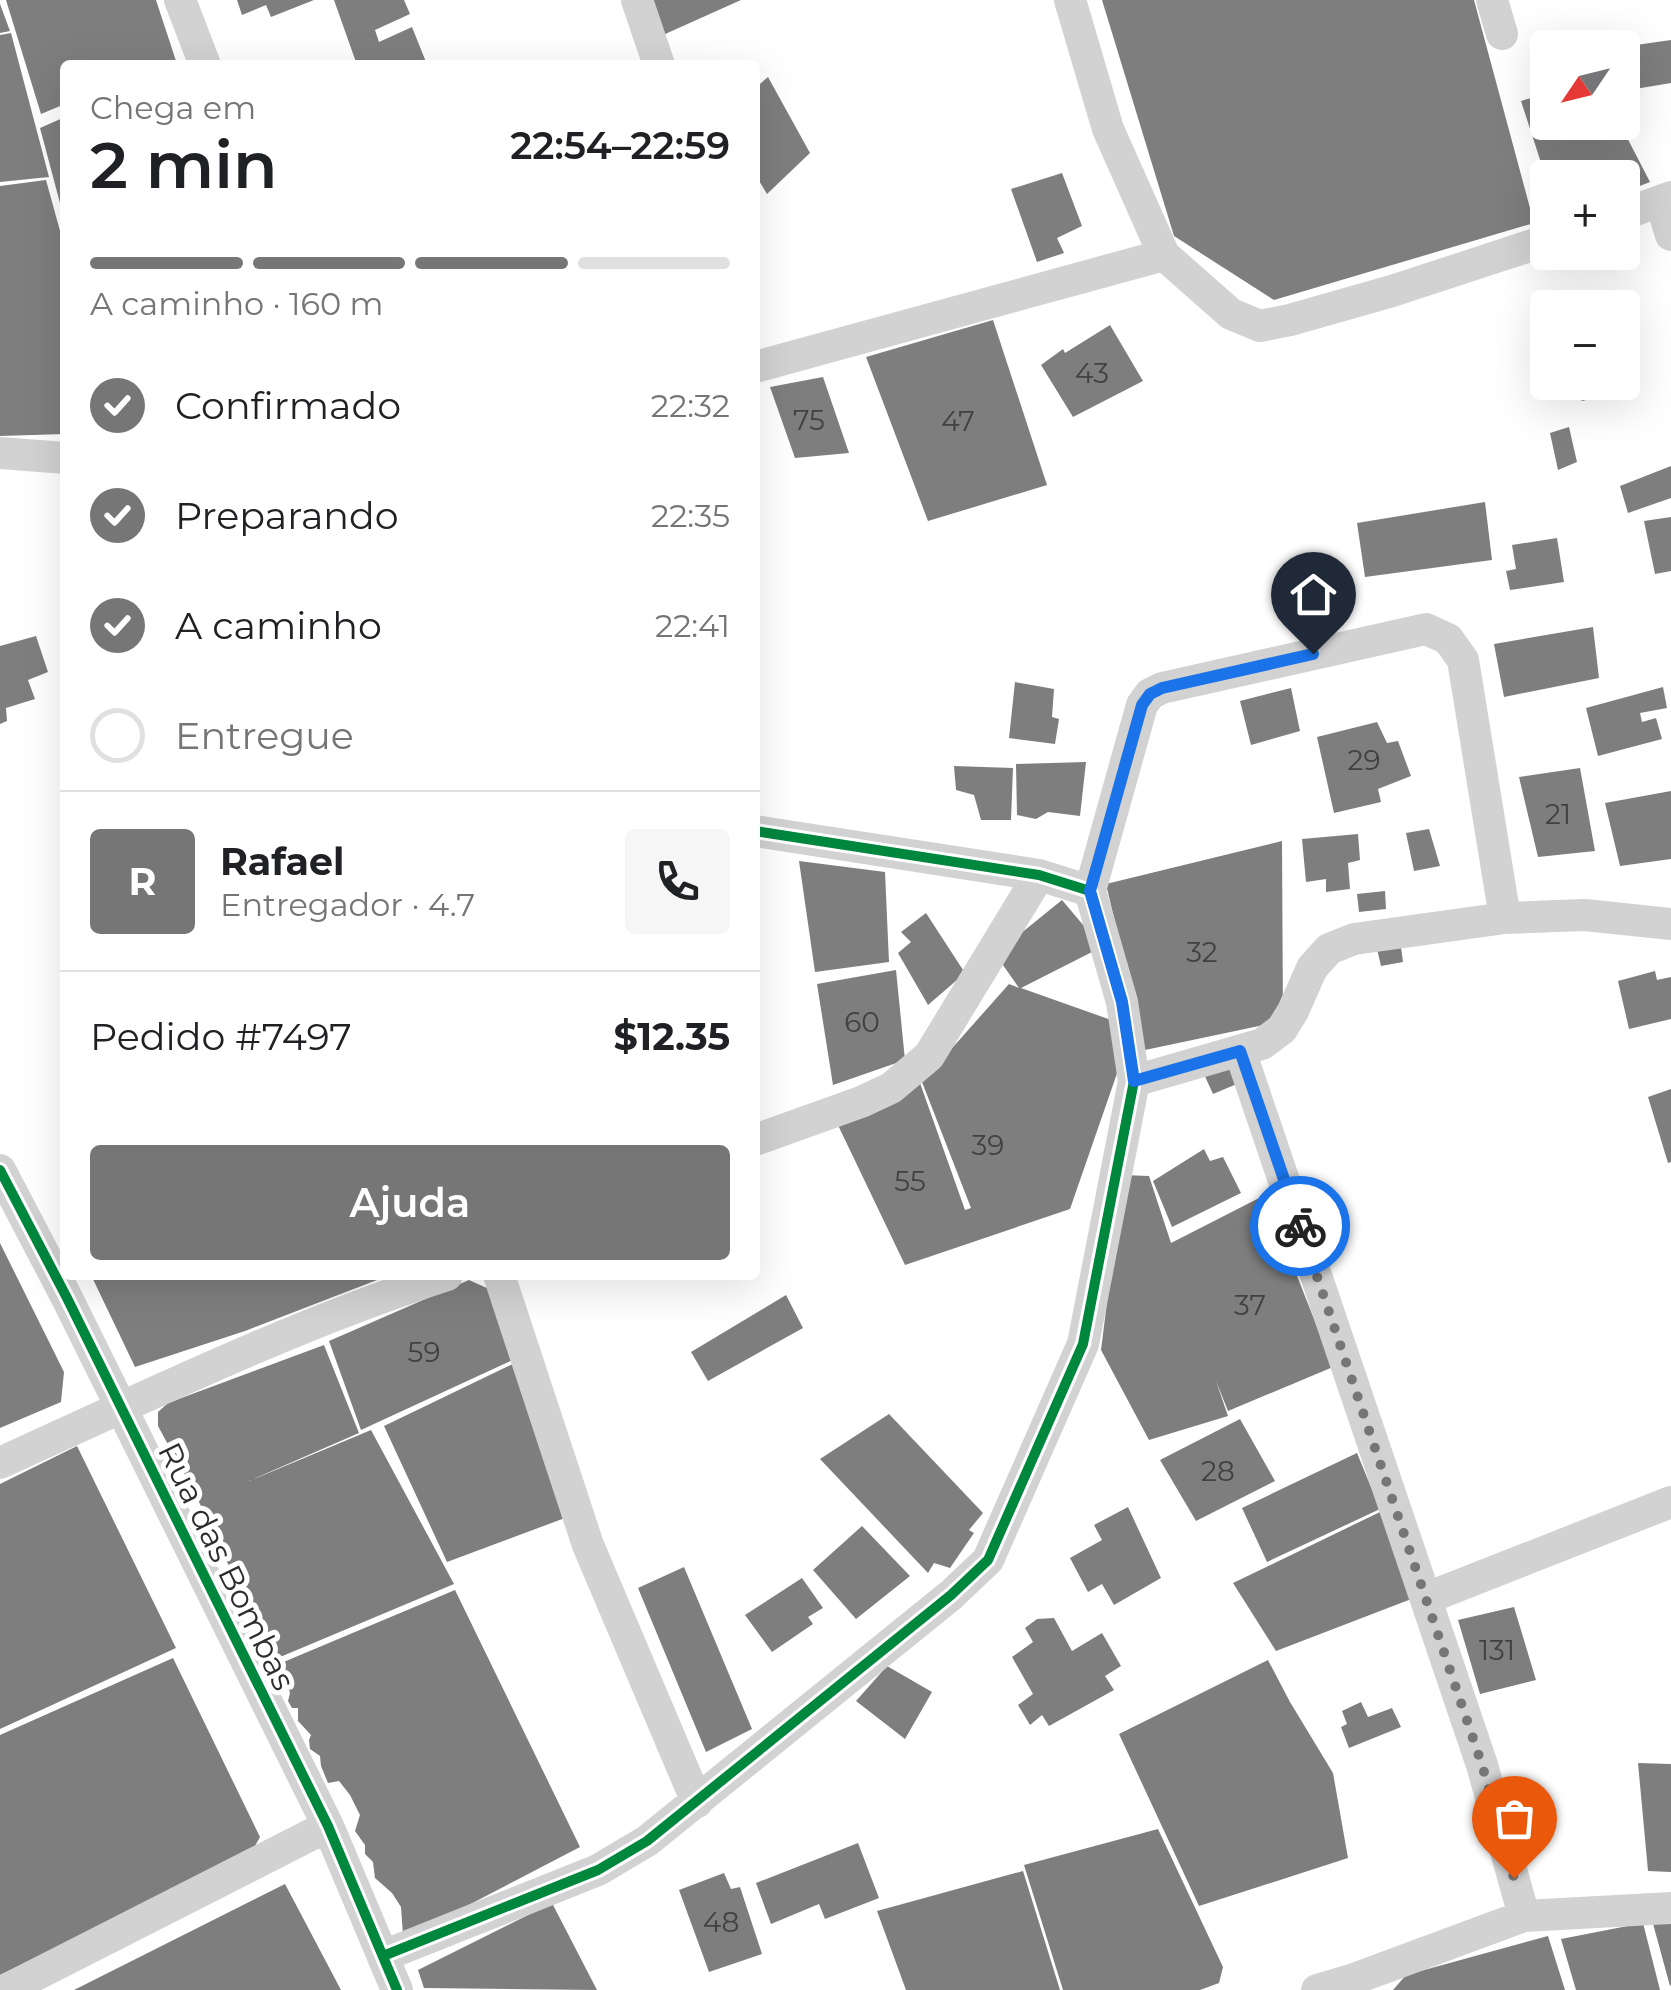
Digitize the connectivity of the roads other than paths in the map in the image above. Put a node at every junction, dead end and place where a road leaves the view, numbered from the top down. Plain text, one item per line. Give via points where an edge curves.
1 (180, 0) edge
2 (637, 0) edge
3 (1070, 0) edge
4 (1492, 0) edge
5 (1502, 34) dead end
6 (203, 60) edge
7 (657, 60) edge
8 (1666, 200) edge
9 (1640, 209) edge
10 (1671, 234) edge
11 (1530, 246) edge
12 (1164, 255) junction
13 (760, 359) edge
14 (0, 452) edge
15 (60, 458) edge
16 (760, 832) edge
17 (1039, 875) junction
18 (1090, 891) junction
19 (1504, 918) junction
20 (1671, 924) edge
21 (1240, 1051) junction
22 (1134, 1081) junction
23 (760, 1138) edge
24 (0, 1170) edge
25 (433, 1280) edge
26 (501, 1280) edge
27 (120, 1407) junction
28 (0, 1463) edge
29 (1671, 1502) edge
30 (1426, 1598) junction
31 (697, 1802) junction
32 (328, 1826) junction
33 (1671, 1908) edge
34 (1524, 1916) junction
35 (383, 1956) junction
36 (1355, 1984) edge
37 (6, 1990) edge
38 (397, 1990) edge
39 (1317, 1990) edge

1 - 6 street
2 - 7 street
3 - 12 street via 1108,130
4 - 5 street
8 - 9 street
8 - 10 street
11 - 12 street via 1260,326 1230,314
12 - 13 street
14 - 15 street
16 - 17 street
17 - 18 street
17 - 23 street via 930,1056 891,1088
18 - 19 street via 1150,694 1426,629 1448,640 1462,660
18 - 22 street via 1122,1002
19 - 20 street via 1585,915
19 - 21 street via 1354,939 1328,949 1282,1030
21 - 22 street
21 - 30 street
22 - 31 street via 1082,1344 988,1560
24 - 27 street, Rua das Bombas
25 - 27 street via 324,1318
26 - 31 street via 588,1545
27 - 28 street
27 - 32 street, Rua das Bombas
29 - 30 street
30 - 34 street
31 - 35 street via 598,1870
32 - 35 street, Rua das Bombas
32 - 37 street
33 - 34 street
34 - 36 street
35 - 38 street, Rua das Bombas
36 - 39 street

